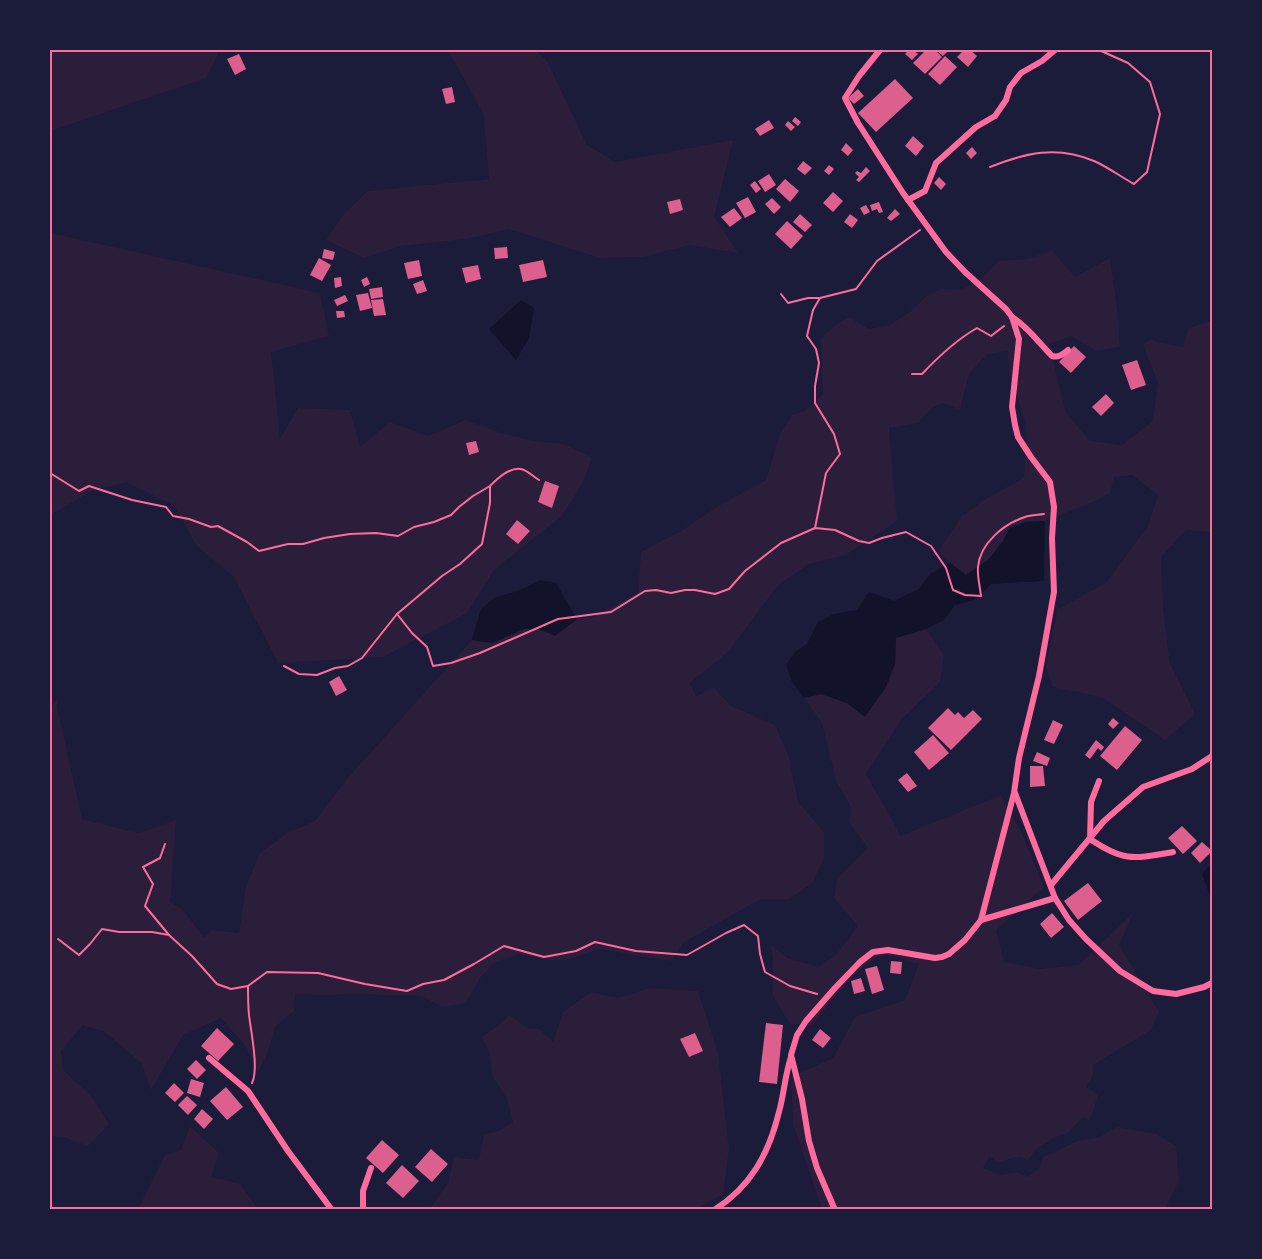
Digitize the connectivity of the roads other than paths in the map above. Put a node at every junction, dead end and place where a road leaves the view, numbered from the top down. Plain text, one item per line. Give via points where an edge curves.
1 (880, 50) edge
2 (1055, 50) edge
3 (908, 200) junction
4 (1012, 317) junction
5 (1068, 350) dead end
6 (1212, 756) edge
7 (1099, 780) dead end
8 (1014, 793) junction
9 (1090, 839) junction
10 (1173, 852) dead end
11 (1051, 885) junction
12 (1055, 898) junction
13 (981, 920) junction
14 (1212, 983) edge
15 (791, 1055) junction
16 (209, 1058) dead end
17 (371, 1168) dead end
18 (332, 1209) edge
19 (363, 1209) edge
20 (714, 1209) edge
21 (835, 1209) edge

1 - 3 street via 845,98
2 - 3 street via 1021,74 995,116 976,127 936,163 924,191
3 - 4 street via 946,252
4 - 5 street via 1052,356
4 - 8 street via 1019,339 1012,407 1014,425 1022,444 1050,482 1054,507 1054,592
6 - 9 street via 1192,769 1143,787 1104,821
7 - 9 street via 1091,802
8 - 11 street
8 - 13 street
9 - 10 street via 1104,849 1130,858
9 - 11 street
11 - 12 street
12 - 13 street
12 - 14 street via 1086,939 1120,971 1153,991 1176,994
13 - 15 street via 957,948 942,957 888,950 873,952 806,1021
15 - 20 street via 779,1114 761,1162 740,1191
15 - 21 street via 809,1141
16 - 18 street via 248,1091
17 - 19 street via 363,1191

